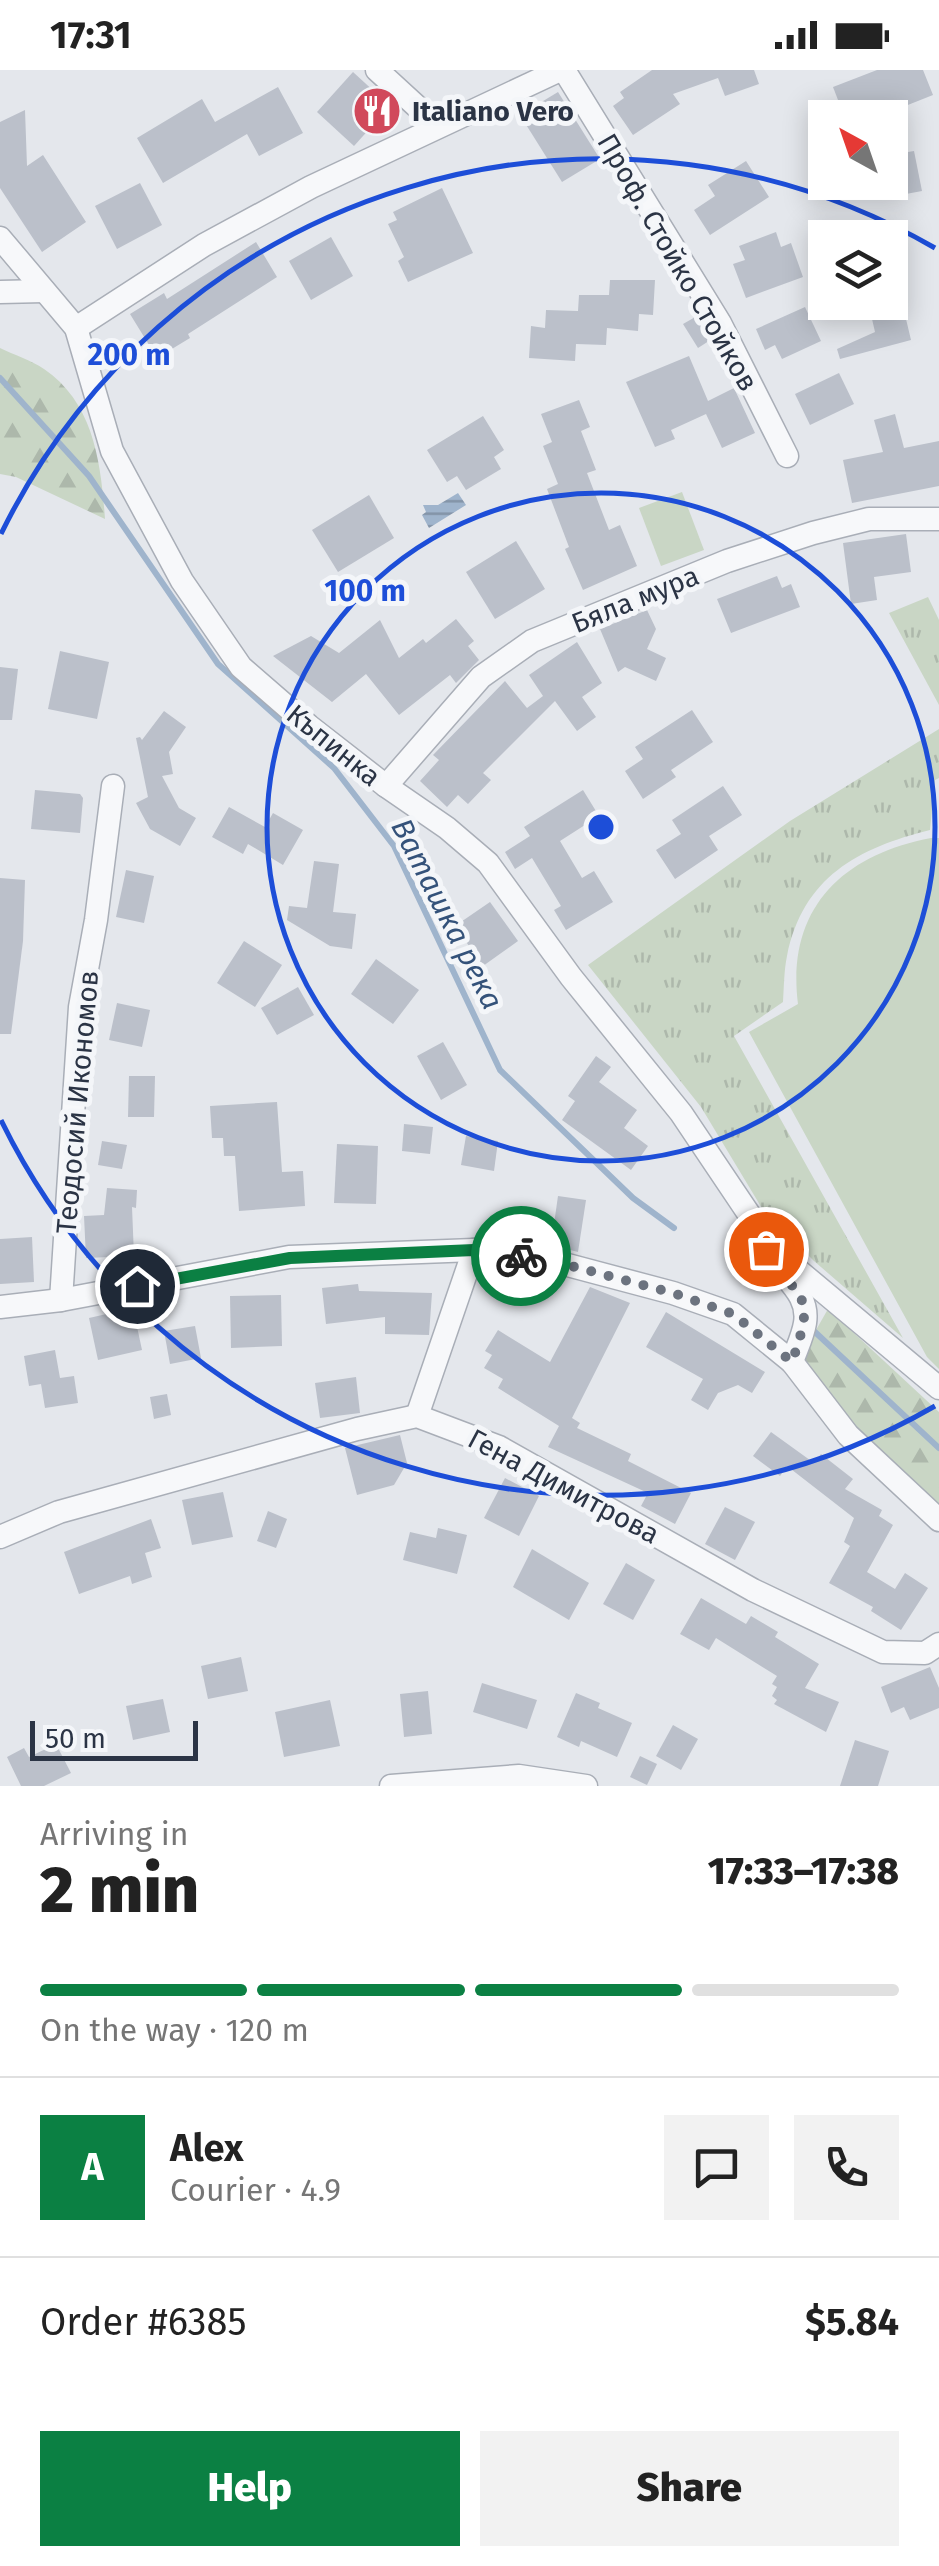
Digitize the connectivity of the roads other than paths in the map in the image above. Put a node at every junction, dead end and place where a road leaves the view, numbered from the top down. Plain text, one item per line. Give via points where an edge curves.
1 (376, 70) edge
2 (562, 70) edge
3 (437, 125) junction
4 (0, 238) edge
5 (44, 291) junction
6 (0, 292) edge
7 (76, 328) junction
8 (787, 456) dead end
9 (939, 519) edge
10 (113, 786) dead end
11 (386, 786) junction
12 (765, 1238) junction
13 (474, 1250) junction
14 (61, 1300) junction
15 (0, 1307) edge
16 (792, 1362) junction
17 (939, 1388) edge
18 (417, 1416) junction
19 (939, 1520) edge
20 (0, 1538) edge
21 (939, 1644) edge
22 (391, 1786) edge
23 (586, 1786) edge

1 - 3 street
2 - 3 street
2 - 8 street, Проф. Стойко Стойков via 720,323
3 - 7 street via 204,245
4 - 5 street, Къпинка
5 - 6 street
5 - 7 street, Къпинка
7 - 11 street, Къпинка via 112,451 182,581 241,667
9 - 11 street, Бяла мура via 869,518 813,533 532,641 482,677
10 - 14 street, Теодосий Икономов via 80,1007
11 - 12 street, Къпинка via 488,863 681,1113
12 - 16 street, Къпинка via 772,1260 804,1304
12 - 17 street
13 - 14 street via 290,1258
13 - 16 street via 545,1259 688,1298 733,1314
13 - 18 street
14 - 15 street
16 - 19 street via 848,1435
18 - 20 street via 59,1512
18 - 21 street, Гена Димитрова via 499,1447 754,1590 883,1652 925,1653
22 - 23 street via 519,1776

